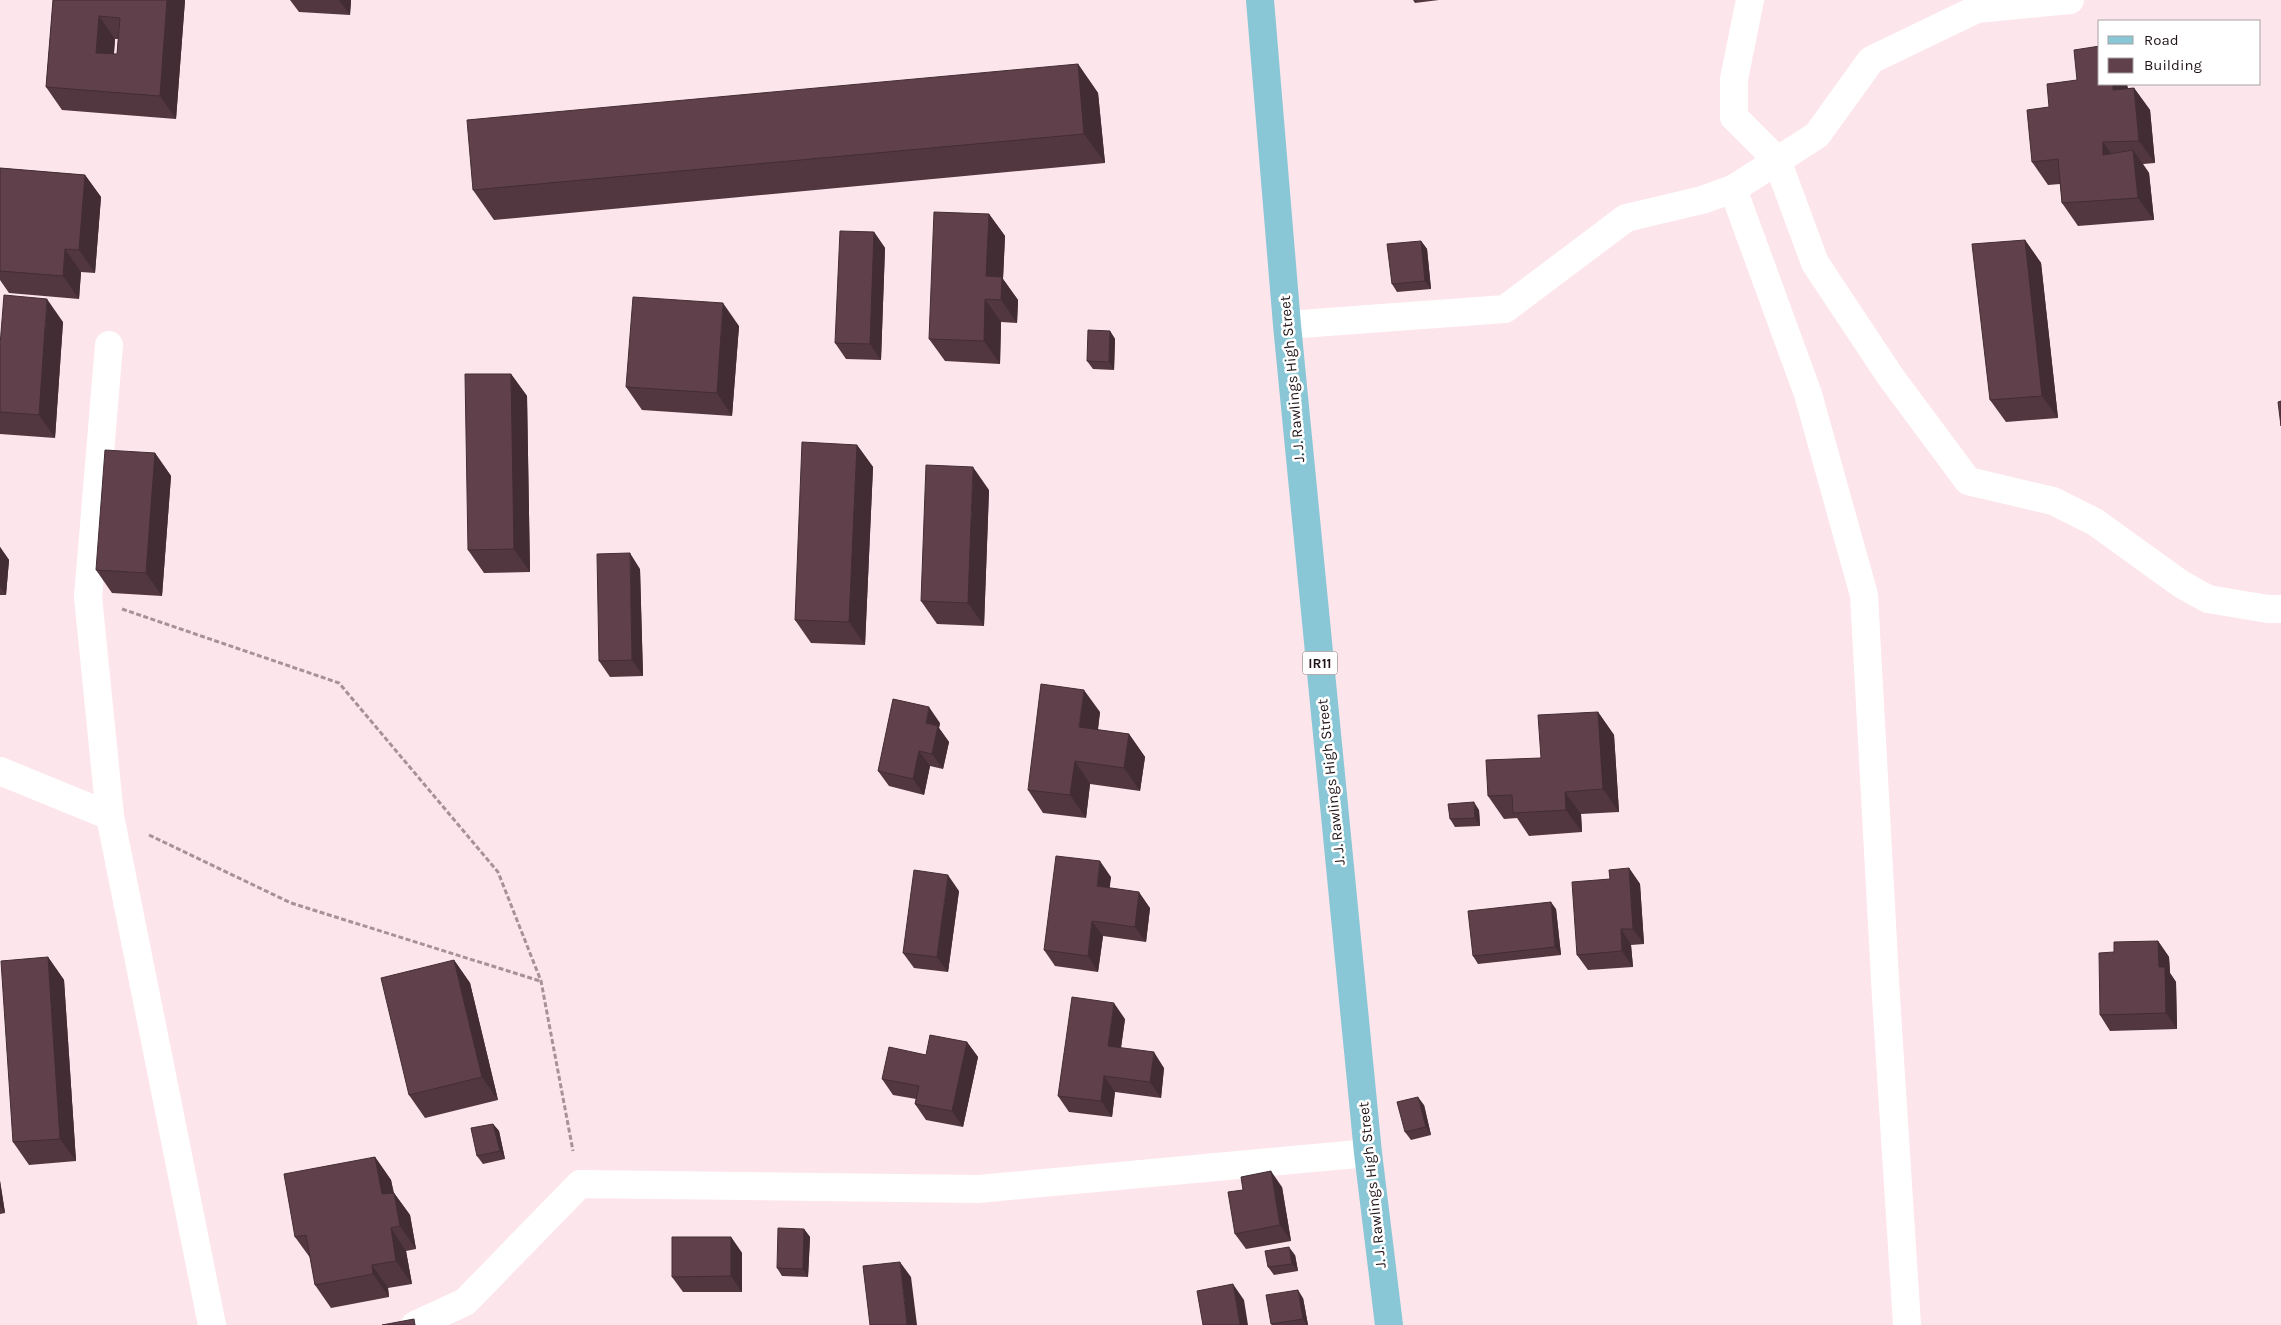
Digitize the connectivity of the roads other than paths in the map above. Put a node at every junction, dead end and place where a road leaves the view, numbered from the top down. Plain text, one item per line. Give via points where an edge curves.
1 (1260, 0) edge
2 (1750, 0) edge
3 (2070, 0) edge
4 (1777, 160) junction
5 (1733, 189) junction
6 (1287, 325) junction
7 (109, 345) dead end
8 (2281, 609) edge
9 (0, 771) edge
10 (110, 816) junction
11 (1368, 1153) junction
12 (212, 1325) edge
13 (415, 1325) edge
14 (1389, 1325) edge
15 (1907, 1325) edge

1 - 6 main road, J. J. Rawlings High Street / IR11
2 - 4 street via 1734,78 1734,117
3 - 4 street via 1977,10 1871,60 1817,135
4 - 5 street
4 - 8 street via 1815,263 1890,376 1968,481 2053,501 2087,518 2180,584 2208,599
5 - 6 street via 1702,200 1626,218 1505,309
5 - 15 street via 1808,394 1864,595
6 - 11 main road, J. J. Rawlings High Street / IR11
7 - 10 street via 88,597
9 - 10 street
10 - 12 street
11 - 13 street via 978,1189 580,1184 465,1302
11 - 14 main road, J. J. Rawlings High Street / IR11

